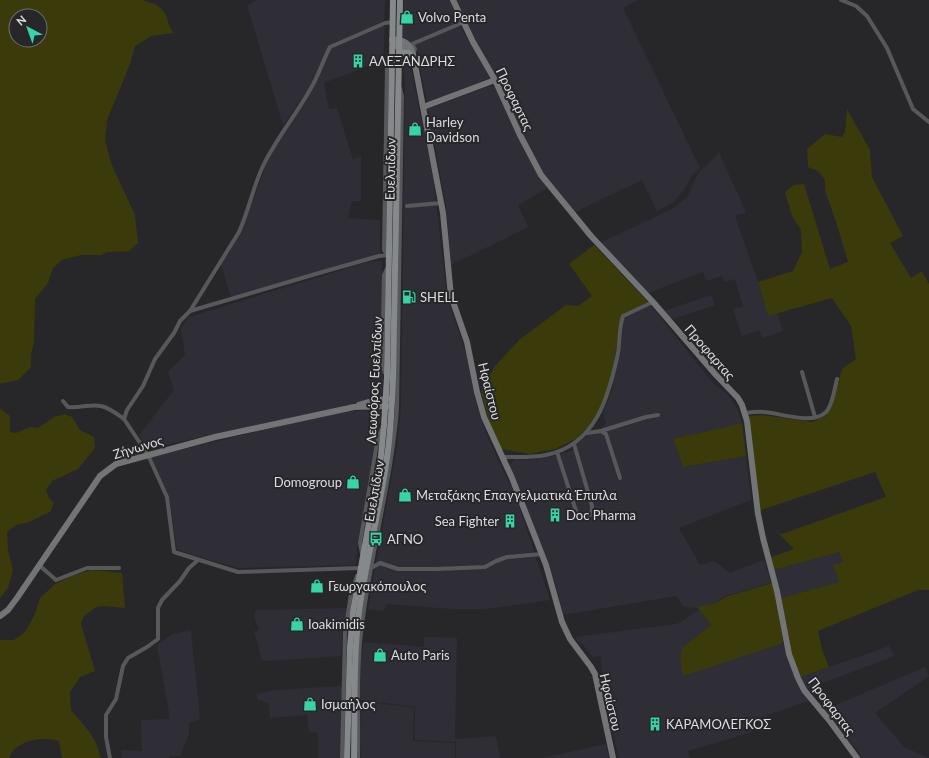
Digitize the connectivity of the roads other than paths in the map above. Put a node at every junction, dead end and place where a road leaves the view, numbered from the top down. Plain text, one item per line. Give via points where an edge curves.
1 (393, 0) edge
2 (400, 0) edge
3 (453, 0) edge
4 (841, 0) edge
5 (393, 22) junction
6 (464, 22) junction
7 (396, 41) junction
8 (412, 55) junction
9 (395, 58) junction
10 (495, 80) junction
11 (423, 107) junction
12 (929, 122) edge
13 (441, 203) junction
14 (407, 206) dead end
15 (389, 256) junction
16 (653, 302) junction
17 (190, 312) junction
18 (391, 316) junction
19 (396, 356) junction
20 (802, 372) dead end
21 (837, 378) dead end
22 (389, 399) junction
23 (63, 401) dead end
24 (388, 406) junction
25 (354, 407) junction
26 (746, 413) junction
27 (658, 415) dead end
28 (815, 417) junction
29 (124, 419) junction
30 (601, 431) junction
31 (586, 433) junction
32 (574, 444) junction
33 (557, 452) junction
34 (148, 455) junction
35 (503, 457) junction
36 (620, 478) dead end
37 (382, 497) junction
38 (542, 554) junction
39 (198, 560) junction
40 (39, 564) junction
41 (119, 568) dead end
42 (360, 568) junction
43 (371, 568) junction
44 (0, 616) edge
45 (358, 678) junction
46 (346, 690) junction
47 (356, 745) junction
48 (110, 758) edge
49 (342, 758) edge
50 (347, 758) edge
51 (354, 758) edge
52 (358, 758) edge
53 (613, 758) edge
54 (857, 758) edge

1 - 5 main road, Λεωφόρος Ευελπίδων
2 - 7 main road, Λεωφόρος Ευελπίδων
3 - 6 street, Προφαρτας
4 - 12 street via 856,6 867,16 887,48 913,109
5 - 7 main road, Λεωφόρος Ευελπίδων
5 - 17 street via 385,23 330,47 311,88 263,166 239,232
6 - 8 street via 412,44 415,49
6 - 10 street, Προφαρτας
7 - 8 street
7 - 9 main road, Λεωφόρος Ευελπίδων
8 - 9 main road via 402,53
8 - 11 street, Ηφαίστου
9 - 15 main road, Λεωφόρος Ευελπίδων
9 - 18 main road, Λεωφόρος Ευελπίδων via 398,82 398,186 397,246
10 - 11 street
10 - 16 street, Προφαρτας via 541,175 592,236
11 - 13 street, Ηφαίστου
13 - 14 street
13 - 35 street, Ηφαίστου via 451,296 467,342 484,417
15 - 17 street via 379,256
15 - 18 main road, Λεωφόρος Ευελπίδων
16 - 26 street, Προφαρτας via 738,398
16 - 31 street via 623,316 611,386 605,404
17 - 29 street via 180,322 155,359
18 - 19 main road, Λεωφόρος Ευελπίδων
18 - 22 main road, Λεωφόρος Ευελπίδων via 387,377
19 - 22 main road, Λεωφόρος Ευελπίδων
19 - 37 street, Ευελπίδων via 395,431
20 - 28 street
21 - 28 street via 831,403 825,413
22 - 24 main road, Λεωφόρος Ευελπίδων
22 - 25 street via 371,401
23 - 29 street via 68,407 101,406
24 - 25 street
24 - 37 main road, Λεωφόρος Ευελπίδων via 390,440
24 - 42 main road, Λεωφόρος Ευελπίδων via 378,476
25 - 34 street, Ζήνωνος via 255,428
26 - 28 street via 763,411 804,419
26 - 54 street, Προφαρτας via 758,514 789,654 804,690
27 - 30 street
29 - 34 street
30 - 31 street
30 - 36 street via 606,434
31 - 32 street
32 - 33 street
32 - 33 street via 592,506 589,516 577,515
33 - 35 street via 541,456
34 - 39 street via 168,497 174,552
34 - 40 street, Ζήνωνος via 116,464 100,476
35 - 38 street, Ηφαίστου
37 - 43 street, Ευελπίδων
37 - 45 main road, Λεωφόρος Ευελπίδων via 359,613 356,647
38 - 43 street via 507,558 486,567 398,569 380,563
38 - 53 street, Ηφαίστου via 562,622 570,639 596,676
39 - 42 street via 238,572
39 - 48 street via 162,600 158,608 158,639 128,658 124,666 116,699 106,714 106,737
40 - 41 street via 56,580 87,568
40 - 44 street, Ζήνωνος via 17,598
42 - 46 main road, Λεωφόρος Ευελπίδων
43 - 45 street, Ευελπίδων via 362,625
45 - 47 main road, Λεωφόρος Ευελπίδων
46 - 49 street
46 - 50 main road, Λεωφόρος Ευελπίδων
47 - 51 main road, Λεωφόρος Ευελπίδων
47 - 52 street

